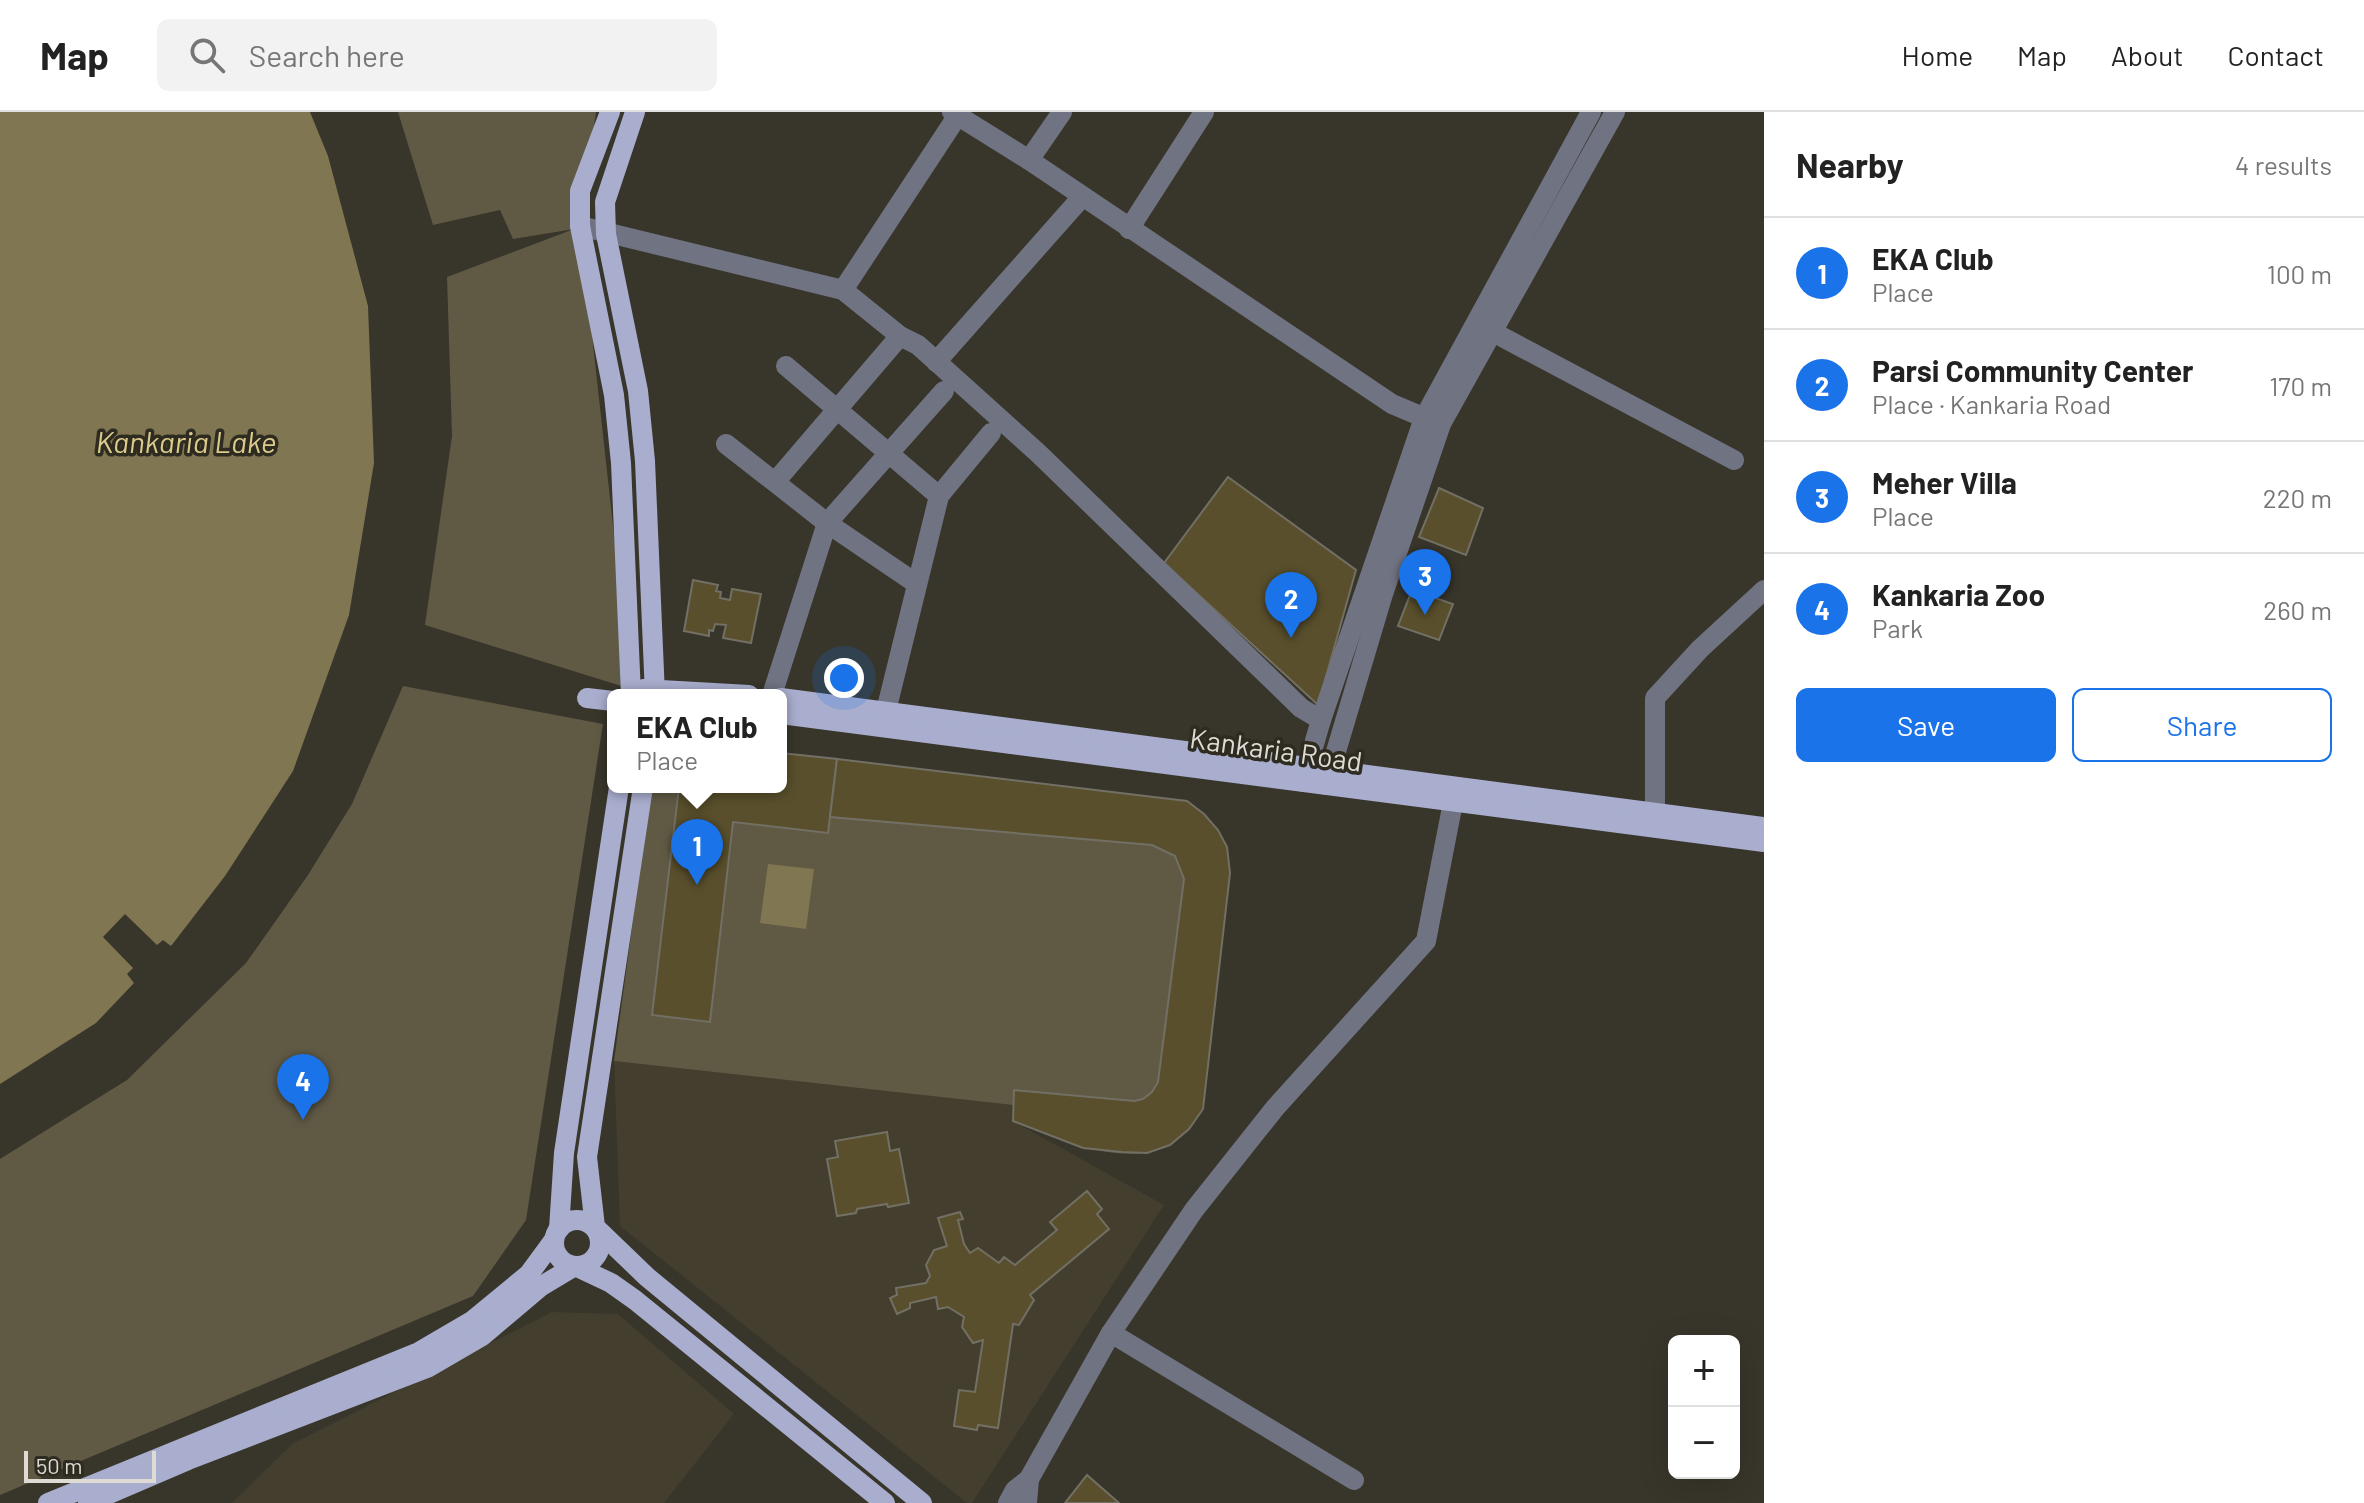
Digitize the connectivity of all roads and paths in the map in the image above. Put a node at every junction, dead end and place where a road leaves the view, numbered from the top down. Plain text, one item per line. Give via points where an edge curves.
1 (610, 112) edge
2 (635, 112) edge
3 (1062, 112) edge
4 (1204, 112) edge
5 (1591, 112) edge
6 (1615, 112) edge
7 (957, 113) edge
8 (1029, 160) junction
9 (1082, 197) junction
10 (580, 226) junction
11 (1129, 229) junction
12 (606, 234) junction
13 (843, 290) junction
14 (1491, 331) junction
15 (900, 336) junction
16 (936, 362) junction
17 (786, 366) dead end
18 (944, 391) dead end
19 (837, 409) junction
20 (1432, 421) junction
21 (991, 433) dead end
22 (726, 444) dead end
23 (889, 453) junction
24 (1734, 460) dead end
25 (775, 482) junction
26 (939, 496) junction
27 (827, 523) junction
28 (917, 584) junction
29 (1764, 590) edge
30 (631, 689) edge
31 (654, 689) edge
32 (774, 689) edge
33 (587, 698) dead end
34 (787, 699) edge
35 (607, 700) edge
36 (886, 711) junction
37 (787, 715) edge
38 (1321, 720) junction
39 (1306, 774) junction
40 (1328, 777) junction
41 (618, 793) edge
42 (642, 793) edge
43 (1455, 794) junction
44 (1655, 812) junction
45 (1764, 827) edge
46 (1764, 842) edge
47 (595, 1227) junction
48 (556, 1234) junction
49 (575, 1266) junction
50 (1111, 1333) junction
51 (317, 1403) junction
52 (1029, 1479) junction
53 (1354, 1480) dead end
54 (48, 1503) edge
55 (88, 1503) edge
56 (885, 1503) edge
57 (922, 1503) edge
58 (1008, 1503) edge
59 (1027, 1503) edge

1 - 10 main road via 580,191
2 - 12 main road via 605,202
3 - 8 street
4 - 11 street
5 - 20 street
6 - 14 street
7 - 8 street
7 - 13 street
8 - 9 street
9 - 11 street
9 - 16 street
10 - 12 street
10 - 30 main road via 614,395
11 - 20 street via 1392,404
12 - 13 street
12 - 31 main road via 638,391
13 - 15 street
14 - 20 street
14 - 24 street
15 - 16 street
15 - 19 street
16 - 38 street via 1038,453 1301,708
17 - 19 street
18 - 23 street
19 - 23 street
19 - 25 street
20 - 38 street
20 - 40 street
21 - 26 street
22 - 25 street
23 - 26 street
23 - 27 street
25 - 27 street
26 - 28 street
27 - 28 street
27 - 32 street
28 - 36 street
29 - 44 street via 1655,698
33 - 35 main road
34 - 36 main road
36 - 39 main road
37 - 39 main road, Kankaria Road
38 - 39 street
39 - 40 main road
40 - 43 main road
41 - 48 main road
42 - 47 main road via 587,1157
43 - 44 main road
43 - 46 main road
43 - 50 street via 1426,941 1266,1119 1194,1210
44 - 45 main road
47 - 48 main road via 580,1219 564,1223
47 - 49 main road via 599,1251 588,1263
47 - 57 main road via 647,1277
48 - 49 main road via 558,1255
48 - 51 main road via 529,1274 472,1321
49 - 51 main road via 540,1287 482,1336 427,1368
49 - 56 main road via 635,1300
50 - 52 street
50 - 53 street
51 - 54 main road
51 - 55 main road
52 - 58 street
52 - 59 street

